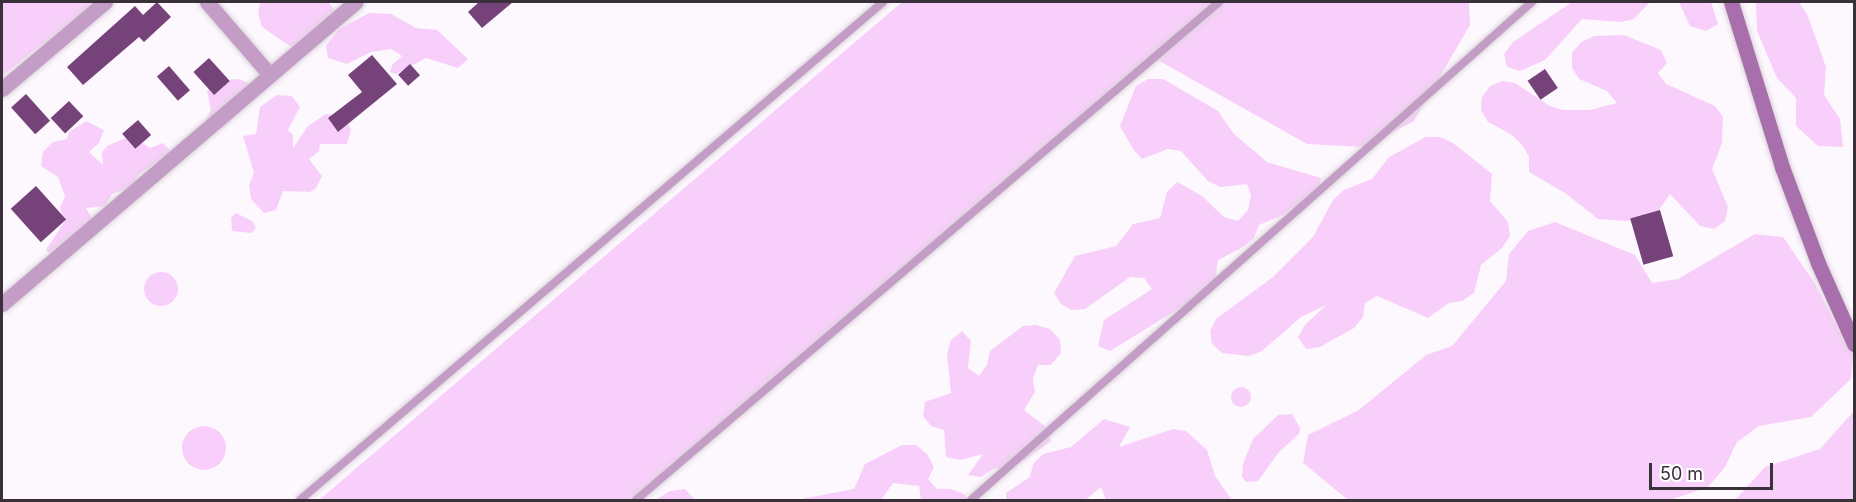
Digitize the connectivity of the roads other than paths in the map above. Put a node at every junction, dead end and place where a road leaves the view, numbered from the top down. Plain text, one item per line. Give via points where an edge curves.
1 (105, 2) edge
2 (207, 2) edge
3 (356, 2) edge
4 (883, 2) edge
5 (1219, 2) edge
6 (1532, 2) edge
7 (1731, 2) edge
8 (270, 75) junction
9 (2, 89) edge
10 (2, 304) edge
11 (1854, 344) edge
12 (300, 501) edge
13 (636, 501) edge
14 (972, 501) edge

1 - 9 street
2 - 8 street
3 - 8 street
4 - 12 lane
5 - 13 lane
6 - 14 lane
7 - 11 street via 1782,167
8 - 10 street

